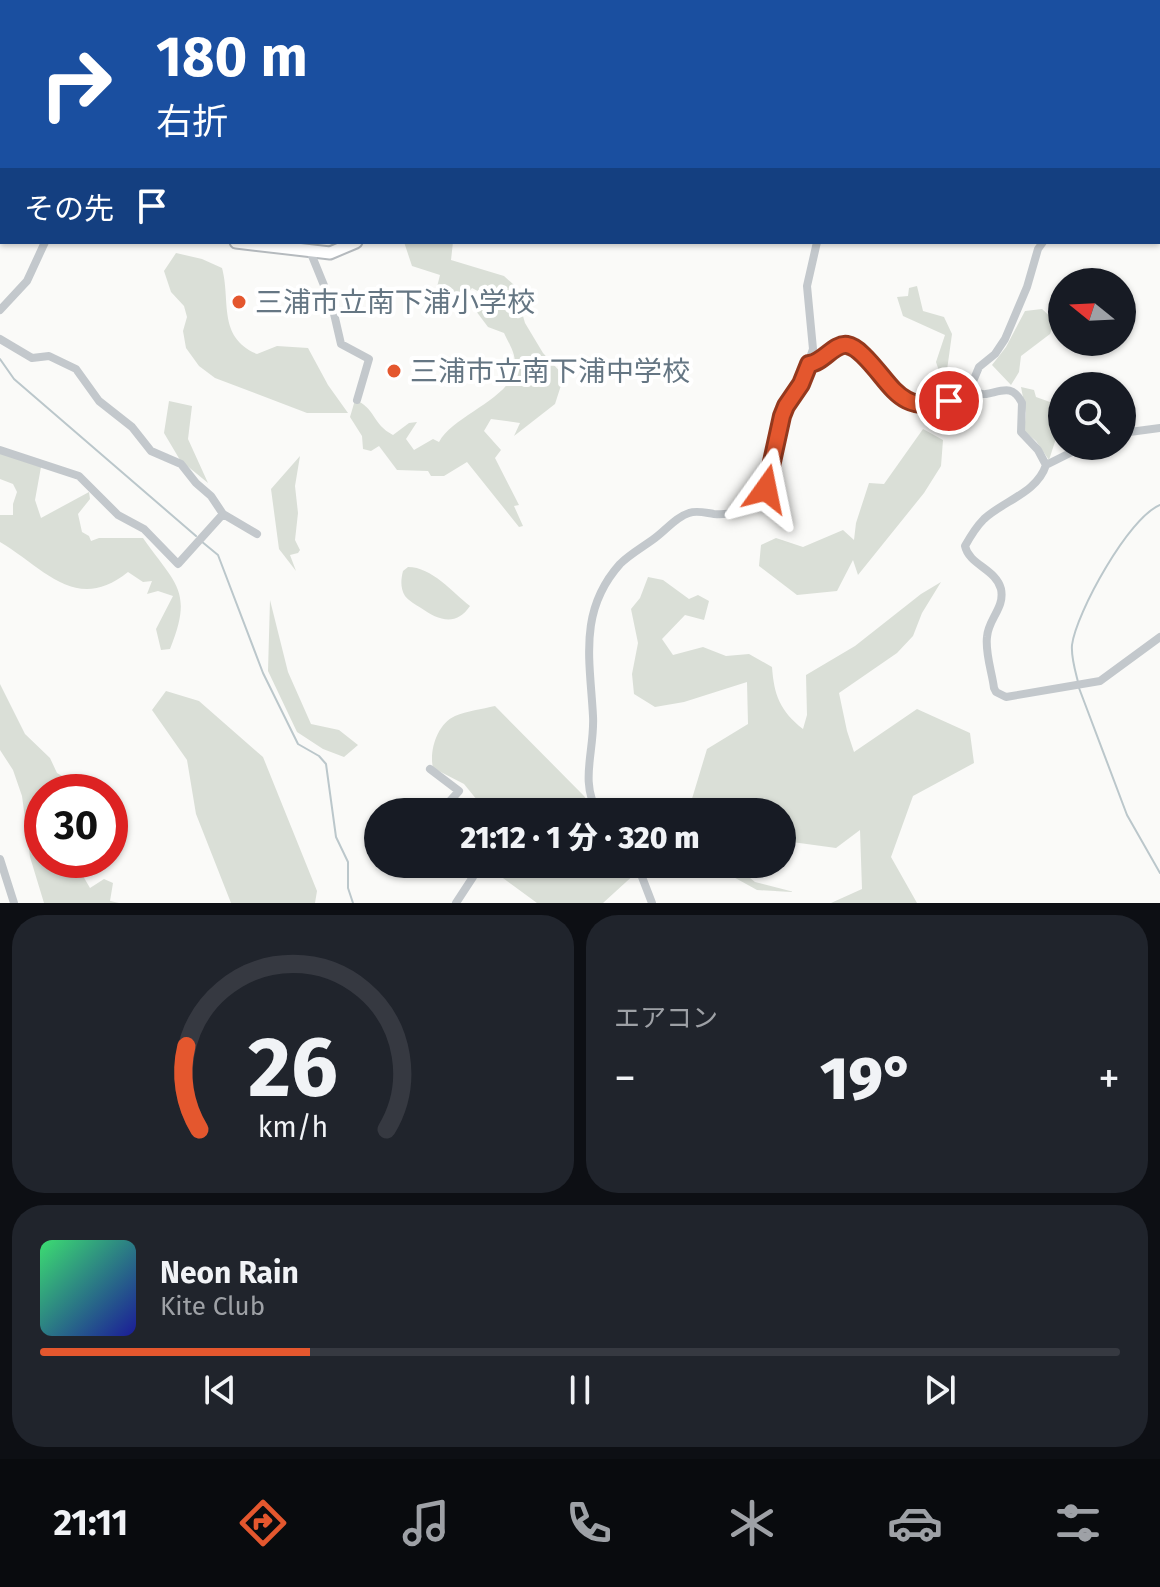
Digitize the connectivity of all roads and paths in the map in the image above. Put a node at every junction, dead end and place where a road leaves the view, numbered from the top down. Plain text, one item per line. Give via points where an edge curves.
1 (44, 244) edge
2 (252, 244) edge
3 (351, 244) edge
4 (817, 244) edge
5 (1042, 244) edge
6 (310, 251) junction
7 (0, 310) edge
8 (0, 339) edge
9 (809, 364) junction
10 (969, 391) junction
11 (357, 400) dead end
12 (1160, 428) edge
13 (1136, 431) edge
14 (0, 450) edge
15 (1056, 460) edge
16 (1046, 465) junction
17 (223, 514) junction
18 (257, 534) dead end
19 (1160, 637) edge
20 (430, 769) dead end
21 (453, 798) edge
22 (590, 798) edge
23 (0, 859) edge
24 (472, 878) edge
25 (642, 878) edge
26 (14, 903) edge
27 (456, 903) edge
28 (652, 903) edge

1 - 7 street via 27,281
2 - 6 main road
3 - 6 main road via 330,253
4 - 9 street via 807,286 813,335
5 - 10 street via 1005,339 979,367
6 - 11 street via 341,344 369,359
8 - 17 street via 32,358 49,356 76,369 99,401 132,427 151,451 185,467
9 - 10 street via 846,345 859,351 905,401 942,403
9 - 22 street via 782,416 766,489 759,499 735,513 689,513 628,558 599,600 588,631
10 - 16 street via 1005,389 1016,394 1022,403 1021,432
12 - 13 street
14 - 17 street via 79,476 178,564
15 - 16 street
16 - 19 street via 1025,492 985,518 964,548 1001,588 1000,606 986,640 996,692 1006,697 1106,677
17 - 18 street
20 - 21 street via 459,791
23 - 26 street
24 - 27 street
25 - 28 street

